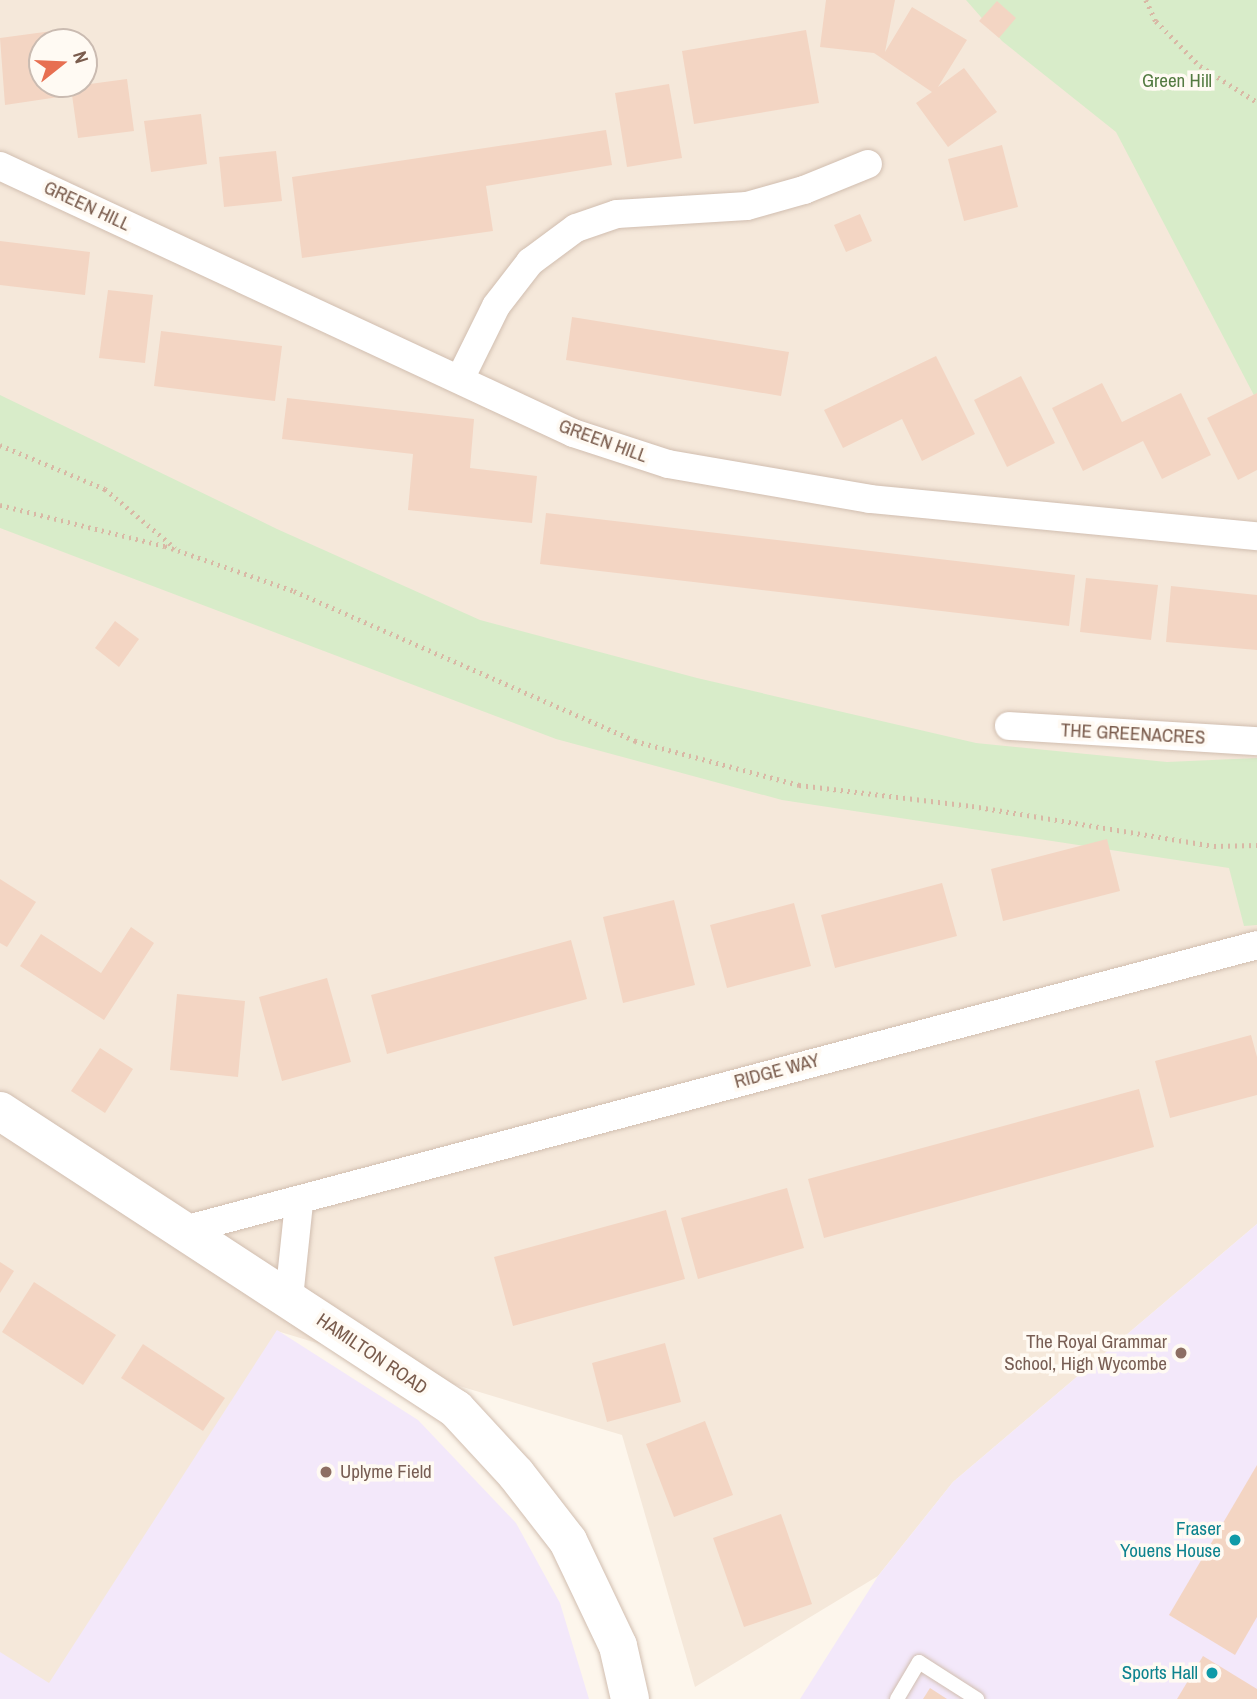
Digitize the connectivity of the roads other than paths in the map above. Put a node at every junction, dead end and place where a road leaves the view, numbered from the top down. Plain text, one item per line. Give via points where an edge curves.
1 (868, 164) dead end
2 (0, 166) edge
3 (460, 379) junction
4 (1257, 537) edge
5 (1009, 726) dead end
6 (1257, 741) edge
7 (1257, 945) edge
8 (0, 1111) edge
9 (299, 1203) junction
10 (184, 1230) junction
11 (289, 1298) junction
12 (630, 1699) edge
13 (897, 1699) edge
14 (977, 1699) edge

1 - 3 street via 804,190 747,206 617,214 576,228 530,262 496,306
2 - 3 street, GREEN HILL
3 - 4 street, GREEN HILL via 573,433 668,464 884,500
5 - 6 street, THE GREENACRES
7 - 9 street, RIDGE WAY via 948,1024
8 - 10 street, HAMILTON ROAD
9 - 10 street, RIDGE WAY
9 - 11 street
10 - 11 street, HAMILTON ROAD
11 - 12 street, HAMILTON ROAD via 456,1409 516,1474 568,1541 618,1646
13 - 14 lane via 919,1662

